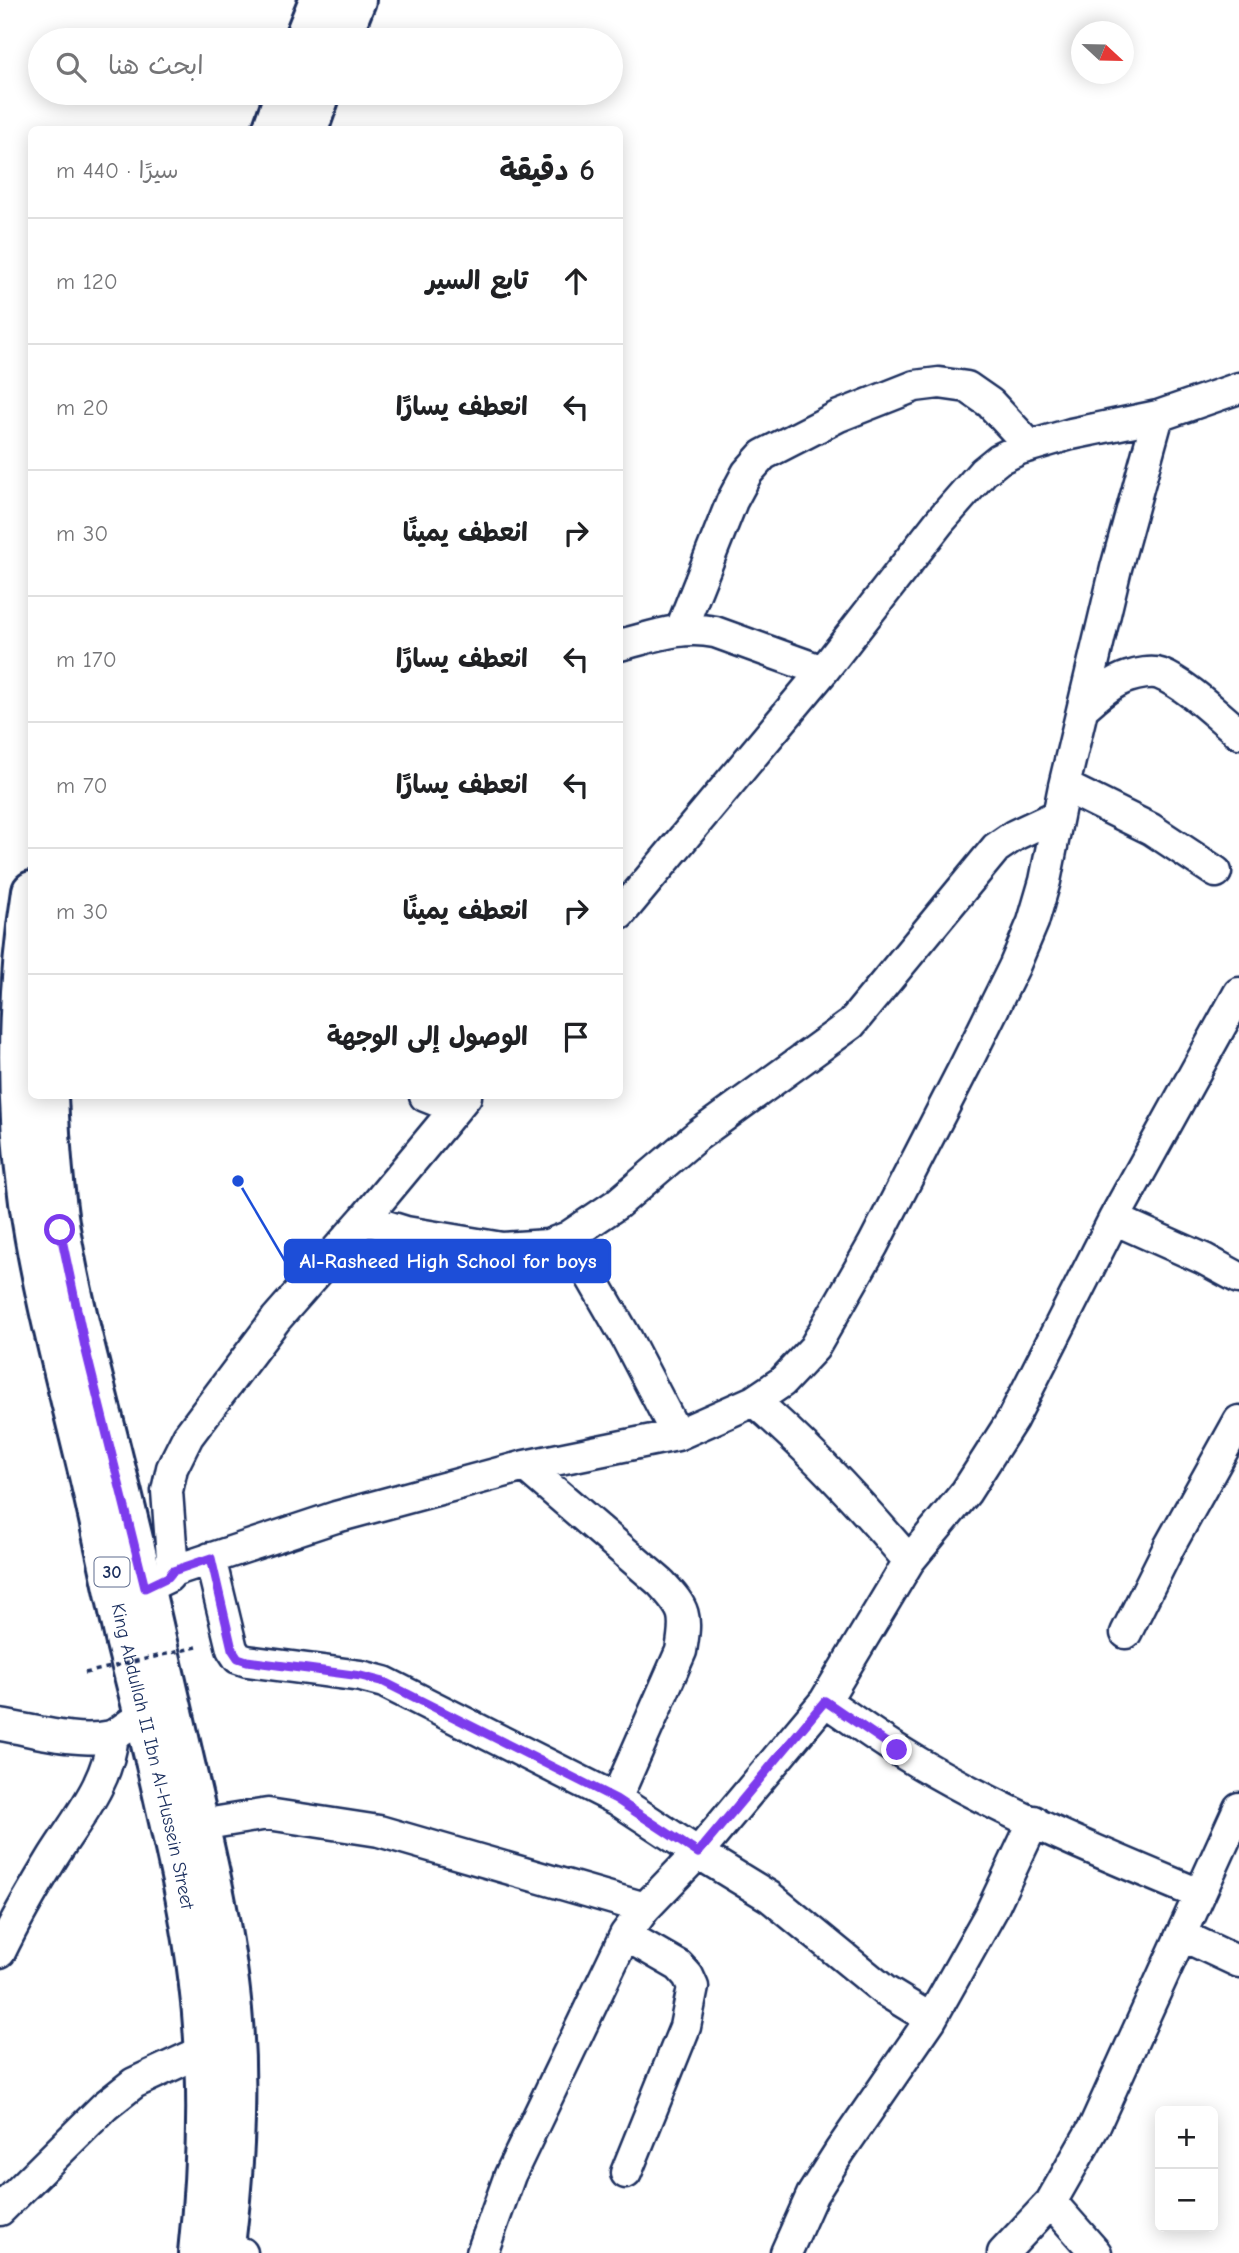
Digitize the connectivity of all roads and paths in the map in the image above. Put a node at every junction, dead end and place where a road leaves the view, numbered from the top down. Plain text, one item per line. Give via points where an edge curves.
1 (319, 0) edge
2 (356, 0) edge
3 (308, 28) edge
4 (345, 28) edge
5 (281, 105) edge
6 (317, 105) edge
7 (273, 126) edge
8 (309, 126) edge
9 (1239, 388) edge
10 (1158, 416) junction
11 (1030, 446) junction
12 (681, 629) junction
13 (623, 644) edge
14 (823, 671) junction
15 (1084, 707) junction
16 (1239, 733) edge
17 (1064, 786) junction
18 (1058, 815) junction
19 (1216, 872) dead end
20 (623, 910) edge
21 (28, 923) edge
22 (1239, 993) edge
23 (48, 1099) edge
24 (443, 1099) edge
25 (461, 1102) edge
26 (364, 1219) junction
27 (1114, 1219) junction
28 (568, 1237) junction
29 (1239, 1279) edge
30 (754, 1401) junction
31 (1239, 1421) edge
32 (677, 1435) junction
33 (525, 1466) junction
34 (211, 1558) junction
35 (909, 1561) junction
36 (159, 1580) junction
37 (1125, 1633) dead end
38 (197, 1647) dead end
39 (85, 1673) dead end
40 (825, 1701) junction
41 (146, 1717) junction
42 (0, 1725) edge
43 (113, 1735) junction
44 (616, 1799) junction
45 (1239, 1808) edge
46 (1034, 1821) junction
47 (200, 1825) junction
48 (698, 1853) junction
49 (1199, 1894) junction
50 (645, 1908) junction
51 (625, 1935) junction
52 (1181, 1936) junction
53 (0, 1952) edge
54 (1239, 1962) edge
55 (931, 2019) junction
56 (205, 2050) junction
57 (626, 2173) dead end
58 (1051, 2202) junction
59 (0, 2210) edge
60 (222, 2252) edge
61 (482, 2253) edge
62 (786, 2253) edge
63 (1003, 2253) edge
64 (1096, 2253) edge

1 - 3 main road
2 - 4 main road
5 - 7 main road
6 - 8 main road
9 - 10 street
10 - 11 street
10 - 15 street
11 - 12 street via 989,402 967,387 939,383 915,386 839,416 763,455 732,501
11 - 14 street via 999,459 984,472
12 - 13 street
12 - 14 street via 715,632
14 - 20 street
15 - 16 street via 1127,677 1159,674
15 - 17 street
17 - 18 street
17 - 19 street via 1150,829
18 - 28 street via 996,848 851,1024
18 - 30 street via 1045,881 1014,967 879,1233 814,1349 782,1382
21 - 41 main road, King Abdullah II Ibn Al-Hussein Street / 30 via 19,1058 29,1200 53,1325
22 - 27 street
23 - 36 main road, King Abdullah II Ibn Al-Hussein Street / 30 via 60,1230 85,1347
24 - 25 street
25 - 26 street
26 - 28 street via 406,1232 502,1248 548,1245
26 - 36 street via 276,1319 177,1455 167,1491
27 - 29 street
27 - 35 street via 1012,1420 966,1492
28 - 32 street
30 - 32 street
30 - 35 street via 796,1437
31 - 37 street
32 - 33 street
33 - 34 street via 336,1517
33 - 44 street via 680,1603 685,1625 681,1651
34 - 36 street
34 - 44 street via 238,1658 384,1682
35 - 40 street
36 - 47 main road, King Abdullah II Ibn Al-Hussein Street / 30
38 - 39 path, bridge
40 - 46 street via 897,1750
40 - 48 street
41 - 43 street
41 - 56 main road, King Abdullah II Ibn Al-Hussein Street / 30 via 189,1914
42 - 43 street via 76,1737
43 - 53 street via 110,1756 91,1802 29,1896
44 - 48 street
45 - 49 street
46 - 49 street
46 - 55 street via 991,1912
47 - 50 street via 268,1814 366,1829
47 - 60 main road, King Abdullah II Ibn Al-Hussein Street / 30 via 232,2009 234,2171
48 - 50 street
48 - 55 street via 770,1897 885,1991
49 - 52 street
50 - 51 street
51 - 57 street via 679,1966 693,1987 685,2027
51 - 61 street via 510,2175
52 - 54 street
52 - 58 street via 1095,2125
55 - 62 street via 839,2151 812,2195
56 - 59 street via 134,2083
56 - 60 main road, King Abdullah II Ibn Al-Hussein Street / 30 via 207,2155
58 - 63 street
58 - 64 street

